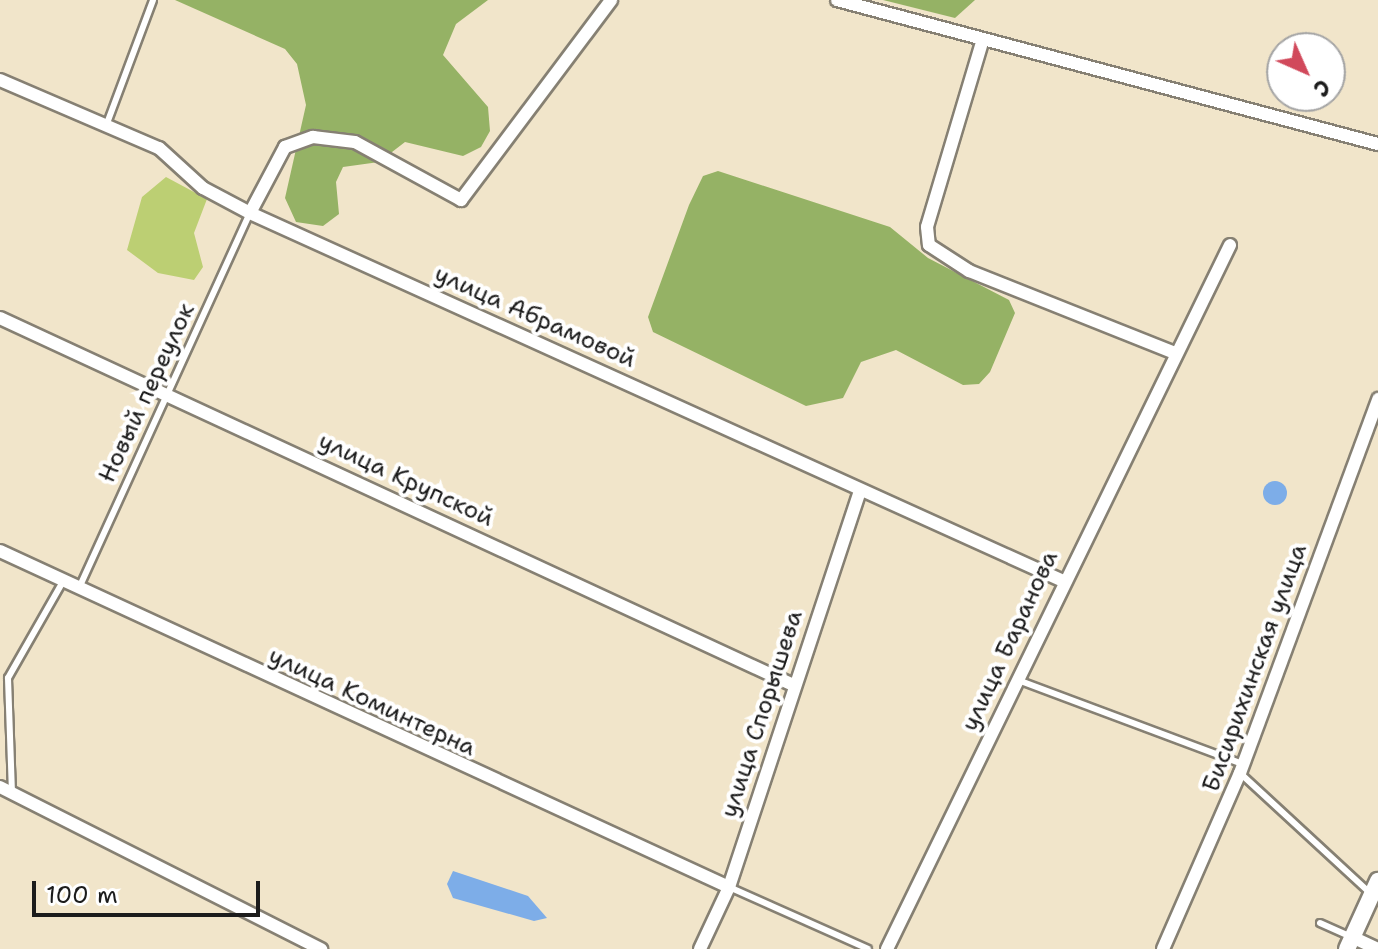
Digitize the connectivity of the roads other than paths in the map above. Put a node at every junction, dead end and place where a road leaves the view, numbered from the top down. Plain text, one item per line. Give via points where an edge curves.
1 (153, 0) edge
2 (611, 0) edge
3 (837, 0) edge
4 (983, 39) junction
5 (0, 80) edge
6 (106, 126) junction
7 (1378, 144) edge
8 (250, 213) junction
9 (1230, 245) dead end
10 (0, 318) edge
11 (1175, 353) junction
12 (166, 393) junction
13 (1378, 399) edge
14 (860, 490) junction
15 (0, 551) edge
16 (64, 580) junction
17 (1063, 581) junction
18 (79, 588) junction
19 (1017, 680) junction
20 (793, 685) junction
21 (1242, 768) junction
22 (0, 787) edge
23 (12, 795) junction
24 (729, 887) junction
25 (1375, 888) edge
26 (1320, 923) dead end
27 (1349, 943) edge
28 (321, 949) edge
29 (700, 949) edge
30 (868, 949) edge
31 (887, 949) edge
32 (1163, 949) edge
33 (1378, 949) edge

1 - 6 lane
2 - 8 street via 461,200 355,142 313,137 285,147
3 - 4 street
4 - 7 street
4 - 11 street via 927,227 929,245 969,271
5 - 6 street, улица Абрамовой
6 - 8 street, улица Абрамовой via 159,148 203,188
8 - 12 lane, Новый переулок
8 - 14 street, улица Абрамовой
9 - 11 street, улица Баранова
10 - 12 street, улица Крупской
11 - 17 street, улица Баранова
12 - 18 lane, Новый переулок
12 - 20 street, улица Крупской
13 - 21 street, Бисирихинская улица
14 - 17 street, улица Абрамовой
14 - 20 street, улица Спорышева
15 - 16 street, улица Коминтерна
16 - 18 street, улица Коминтерна
16 - 23 lane via 8,678
17 - 19 street, улица Баранова
18 - 24 street, улица Коминтерна
19 - 21 lane
19 - 31 street, улица Баранова
20 - 24 street, улица Спорышева
21 - 25 lane
21 - 32 street, Бисирихинская улица
22 - 23 street
23 - 28 street
24 - 29 street, улица Спорышева
24 - 30 lane
25 - 27 street
26 - 27 lane
27 - 33 street

